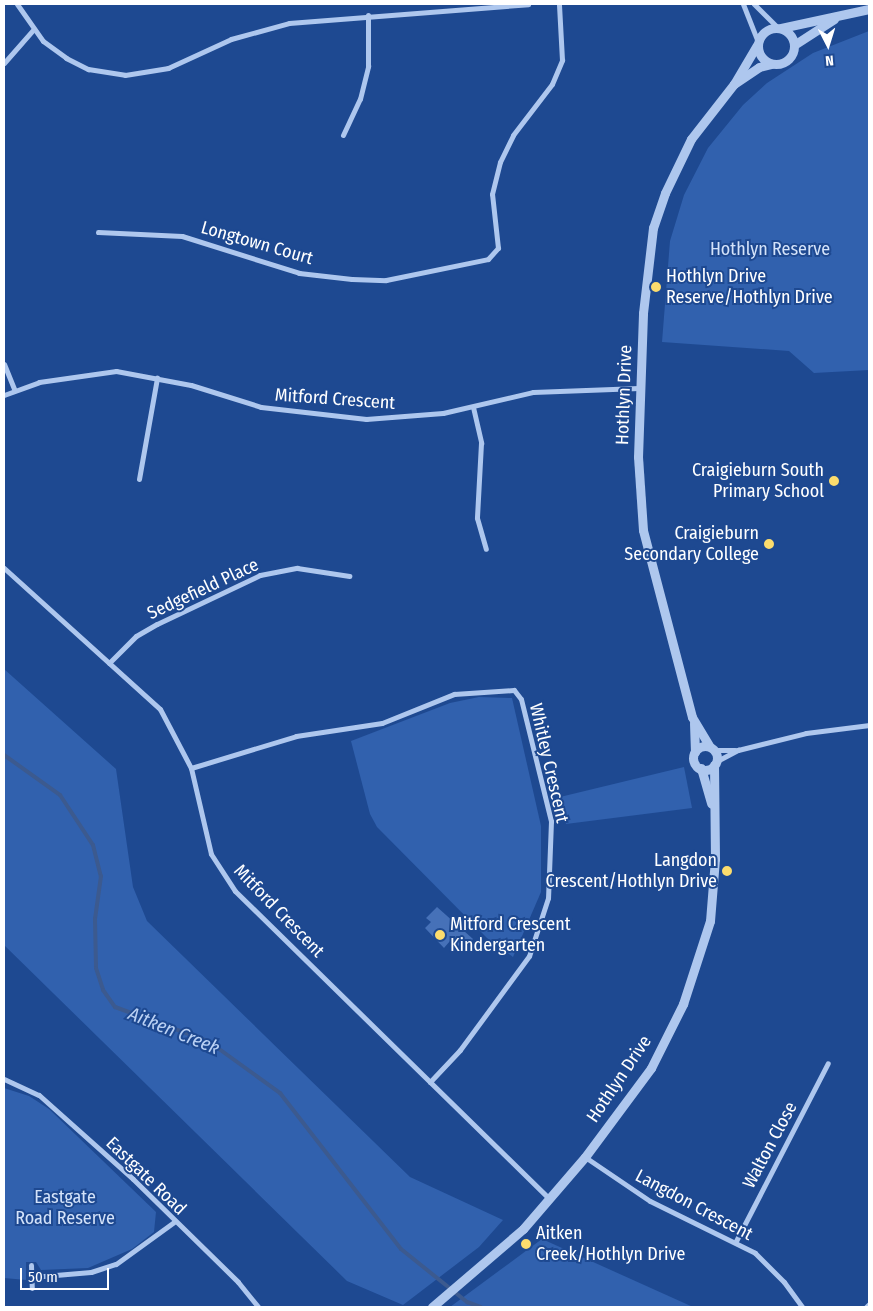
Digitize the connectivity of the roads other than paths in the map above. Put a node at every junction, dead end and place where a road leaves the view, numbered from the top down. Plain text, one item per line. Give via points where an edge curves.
1 (18, 4) edge
2 (528, 4) edge
3 (559, 4) edge
4 (743, 4) edge
5 (754, 4) edge
6 (869, 9) edge
7 (368, 15) junction
8 (835, 18) junction
9 (779, 28) junction
10 (34, 30) junction
11 (757, 44) junction
12 (794, 45) junction
13 (4, 63) edge
14 (771, 64) junction
15 (734, 84) junction
16 (343, 135) dead end
17 (98, 232) dead end
18 (4, 364) edge
19 (157, 378) junction
20 (639, 388) junction
21 (14, 389) junction
22 (4, 395) edge
23 (472, 407) junction
24 (139, 479) dead end
25 (486, 548) dead end
26 (4, 568) edge
27 (349, 576) dead end
28 (109, 663) junction
29 (694, 723) junction
30 (869, 724) edge
31 (712, 748) junction
32 (738, 750) junction
33 (695, 752) junction
34 (716, 763) junction
35 (191, 768) junction
36 (701, 768) junction
37 (713, 808) junction
38 (828, 1063) dead end
39 (4, 1078) edge
40 (430, 1082) junction
41 (585, 1157) junction
42 (549, 1198) junction
43 (174, 1222) junction
44 (736, 1241) junction
45 (31, 1265) dead end
46 (32, 1277) junction
47 (32, 1288) dead end
48 (869, 1304) edge
49 (258, 1307) edge
50 (432, 1307) edge
51 (802, 1307) edge
52 (866, 1307) edge

1 - 10 street
2 - 7 street
3 - 17 street, Longtown Court via 562,60 552,84 513,135 500,162 492,194 498,248 488,259 386,280 352,278 299,273 182,236
4 - 11 street
5 - 9 street
6 - 8 street
7 - 10 street via 273,27 231,39 168,68 134,75 113,75 78,65 53,50
7 - 16 street via 368,66 360,99
8 - 9 street
8 - 12 street
9 - 11 street via 765,30
9 - 12 street via 790,34
10 - 13 street
11 - 14 street via 762,59
11 - 15 street, Hothlyn Drive
12 - 14 street via 785,61
14 - 15 street, Hothlyn Drive via 759,67
15 - 20 street, Hothlyn Drive via 691,139 653,228
18 - 21 street
19 - 21 street, Mitford Crescent via 98,372
19 - 23 street, Mitford Crescent via 261,408 300,414 409,418
19 - 24 street
20 - 23 street, Mitford Crescent via 533,392
20 - 29 street, Hothlyn Drive via 643,530
21 - 22 street, Mitford Crescent
23 - 25 street via 481,443 478,518
26 - 28 street, Mitford Crescent
27 - 28 street, Sedgefield Place via 297,568 260,575 136,636
28 - 35 street, Mitford Crescent via 160,710
29 - 31 street, Hothlyn Drive
29 - 33 street, Hothlyn Drive
30 - 32 street via 806,732
31 - 32 street
31 - 33 street
31 - 34 street, Hothlyn Drive
32 - 34 street
33 - 36 street, Hothlyn Drive via 694,761
34 - 36 street
34 - 37 street, Hothlyn Drive
35 - 40 street, Mitford Crescent via 211,854 235,891
35 - 40 street, Whitley Crescent via 296,736 382,723 454,694 514,690 520,699 551,821 548,898 529,956 460,1050
36 - 37 street, Hothlyn Drive
37 - 41 street, Hothlyn Drive via 715,859 710,921 683,1004 651,1068
38 - 44 street, Walton Close
39 - 43 street, Eastgate Road via 38,1095 133,1179
40 - 42 street, Mitford Crescent
41 - 42 street, Hothlyn Drive
41 - 44 street, Langdon Crescent via 650,1201
42 - 50 street, Hothlyn Drive via 523,1229
43 - 46 street via 116,1264 91,1272
43 - 49 street, Eastgate Road via 238,1282
44 - 51 street, Langdon Crescent via 771,1268
45 - 46 street
46 - 47 street
48 - 52 street

